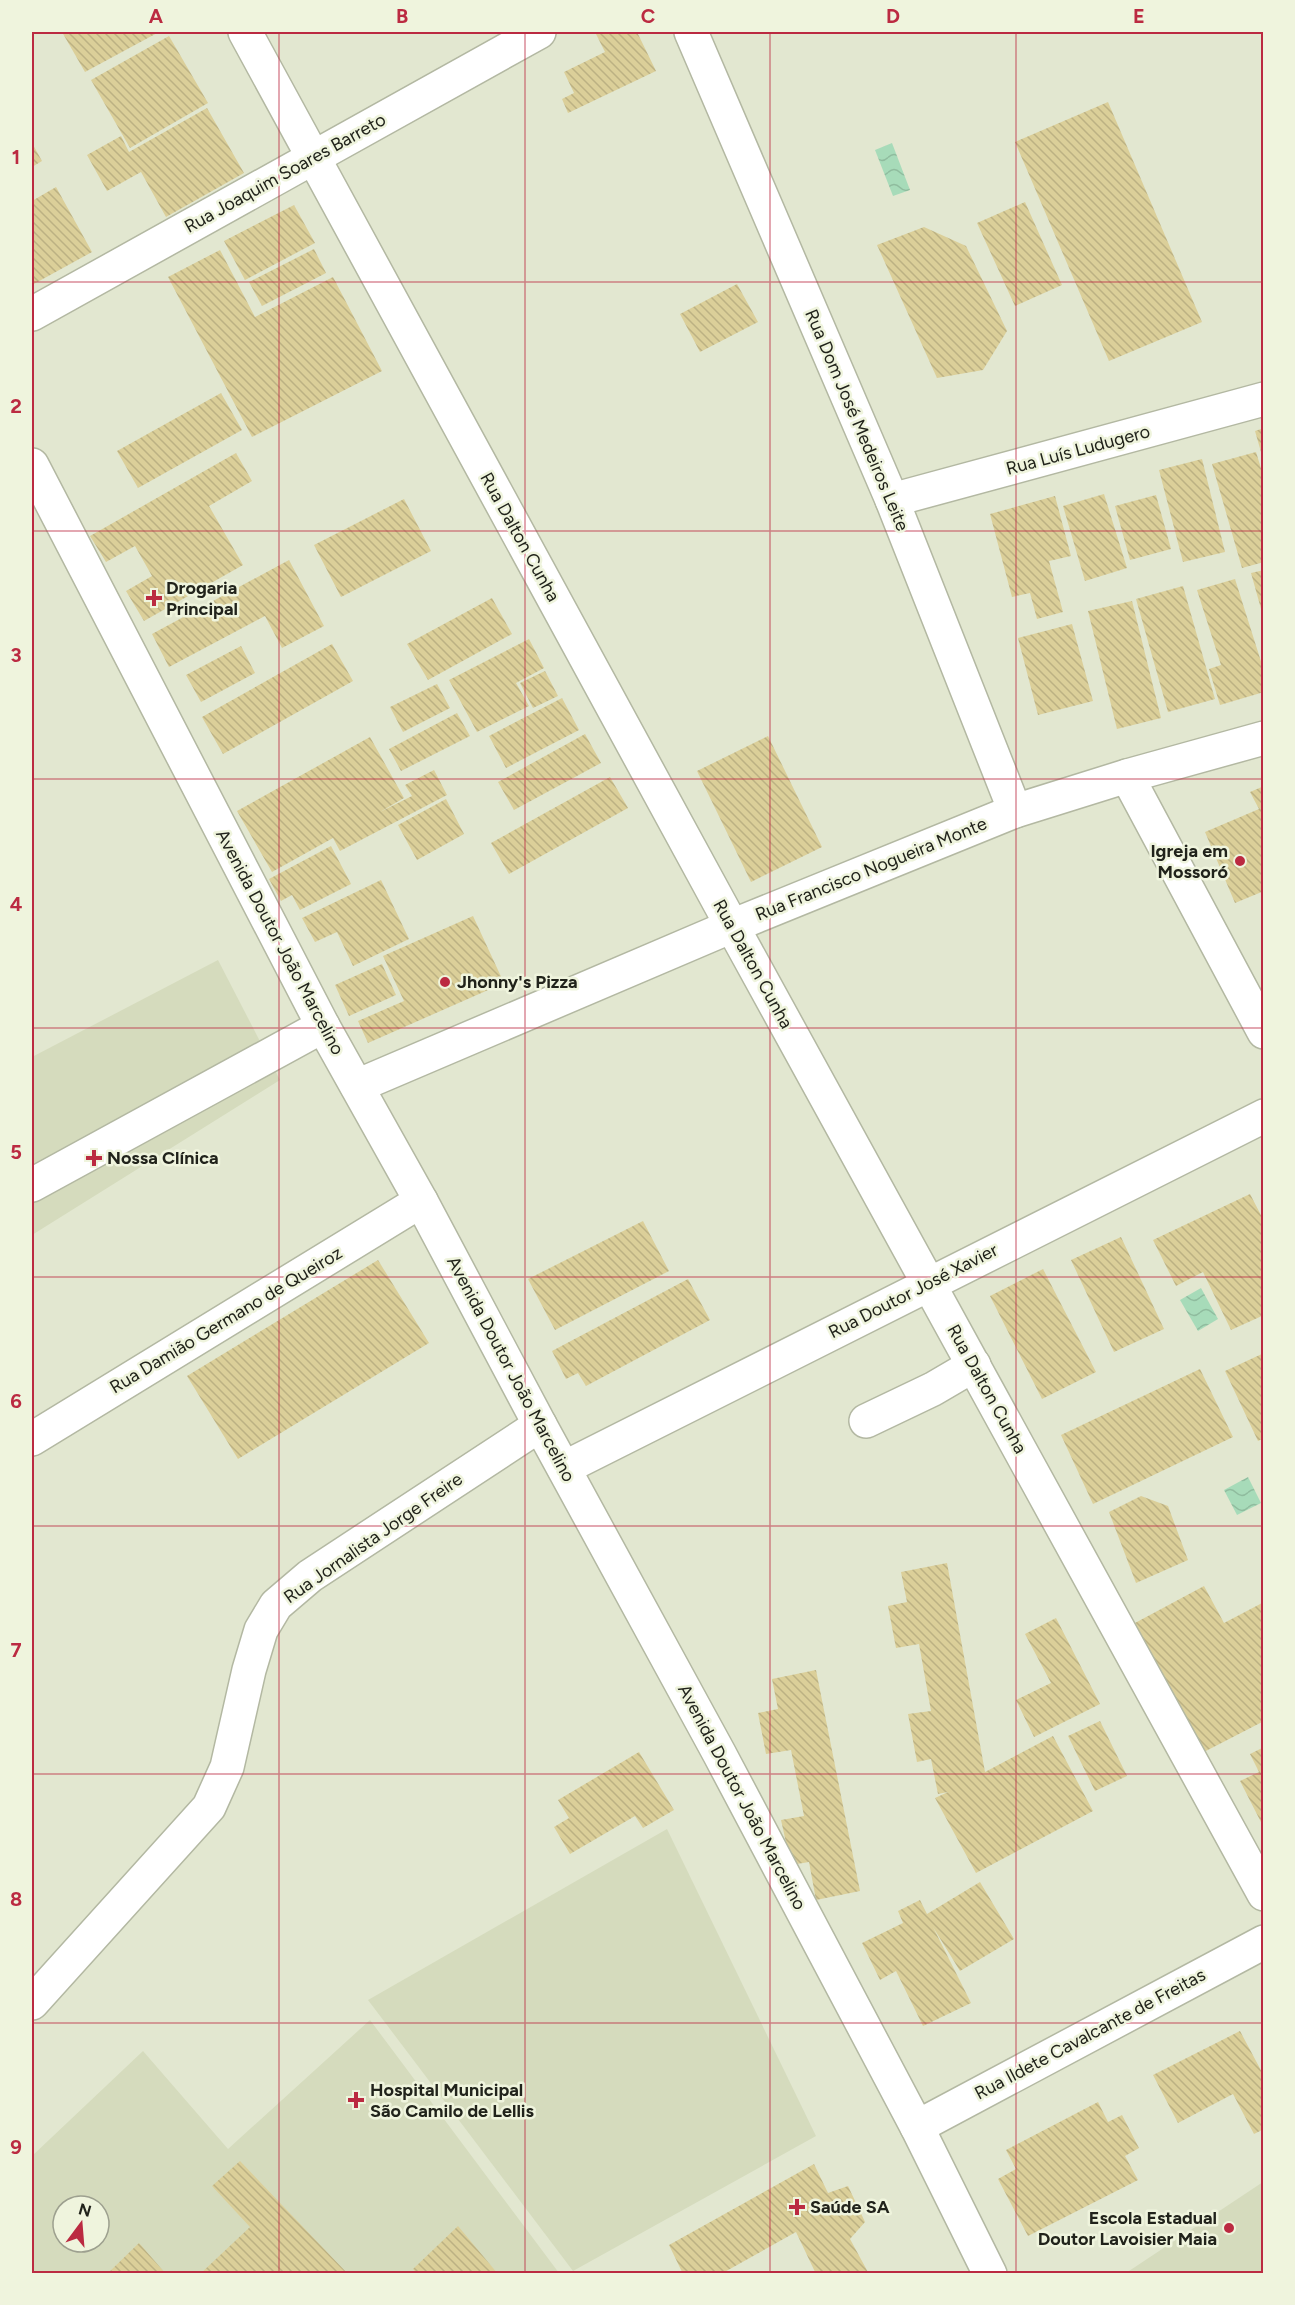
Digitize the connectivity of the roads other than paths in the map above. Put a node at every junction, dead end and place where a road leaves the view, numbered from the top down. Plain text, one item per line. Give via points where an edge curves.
1 (245, 32) edge
2 (539, 32) edge
3 (691, 32) edge
4 (314, 158) junction
5 (32, 314) edge
6 (1263, 399) edge
7 (32, 465) edge
8 (892, 500) junction
9 (1263, 738) edge
10 (1127, 776) junction
11 (1015, 811) junction
12 (732, 926) junction
13 (323, 1026) junction
14 (1263, 1032) edge
15 (357, 1086) junction
16 (1263, 1116) edge
17 (32, 1185) edge
18 (422, 1201) junction
19 (929, 1283) junction
20 (974, 1365) junction
21 (866, 1421) dead end
22 (540, 1425) junction
23 (32, 1439) edge
24 (564, 1468) junction
25 (1263, 1894) edge
26 (1263, 1942) edge
27 (32, 2003) edge
28 (917, 2127) junction
29 (990, 2274) edge

1 - 4 street, Rua Dalton Cunha
2 - 4 street, Rua Joaquim Soares Barreto
3 - 8 street, Rua Dom José Medeiros Leite
4 - 5 street, Rua Joaquim Soares Barreto
4 - 12 street, Rua Dalton Cunha
6 - 8 street, Rua Luís Ludugero
7 - 13 street, Avenida Doutor João Marcelino
8 - 11 street, Rua Dom José Medeiros Leite
9 - 10 street, Rua Francisco Nogueira Monte
10 - 11 street, Rua Francisco Nogueira Monte
10 - 14 street
11 - 12 street, Rua Francisco Nogueira Monte
12 - 15 street, Rua Francisco Nogueira Monte
12 - 19 street, Rua Dalton Cunha
13 - 15 street, Avenida Doutor João Marcelino
13 - 17 street
15 - 18 street, Avenida Doutor João Marcelino
16 - 19 street, Rua Doutor José Xavier
18 - 22 street, Avenida Doutor João Marcelino
18 - 23 street, Rua Damião Germano de Queiroz
19 - 20 street, Rua Dalton Cunha
19 - 24 street, Rua Doutor José Xavier
20 - 21 street
20 - 25 street, Rua Dalton Cunha
22 - 24 street, Avenida Doutor João Marcelino
22 - 27 street, Rua Jornalista Jorge Freire via 310,1576 276,1605 261,1630 227,1767 209,1807
24 - 28 street, Avenida Doutor João Marcelino
26 - 28 street, Rua Ildete Cavalcante de Freitas
28 - 29 street, Avenida Doutor João Marcelino

